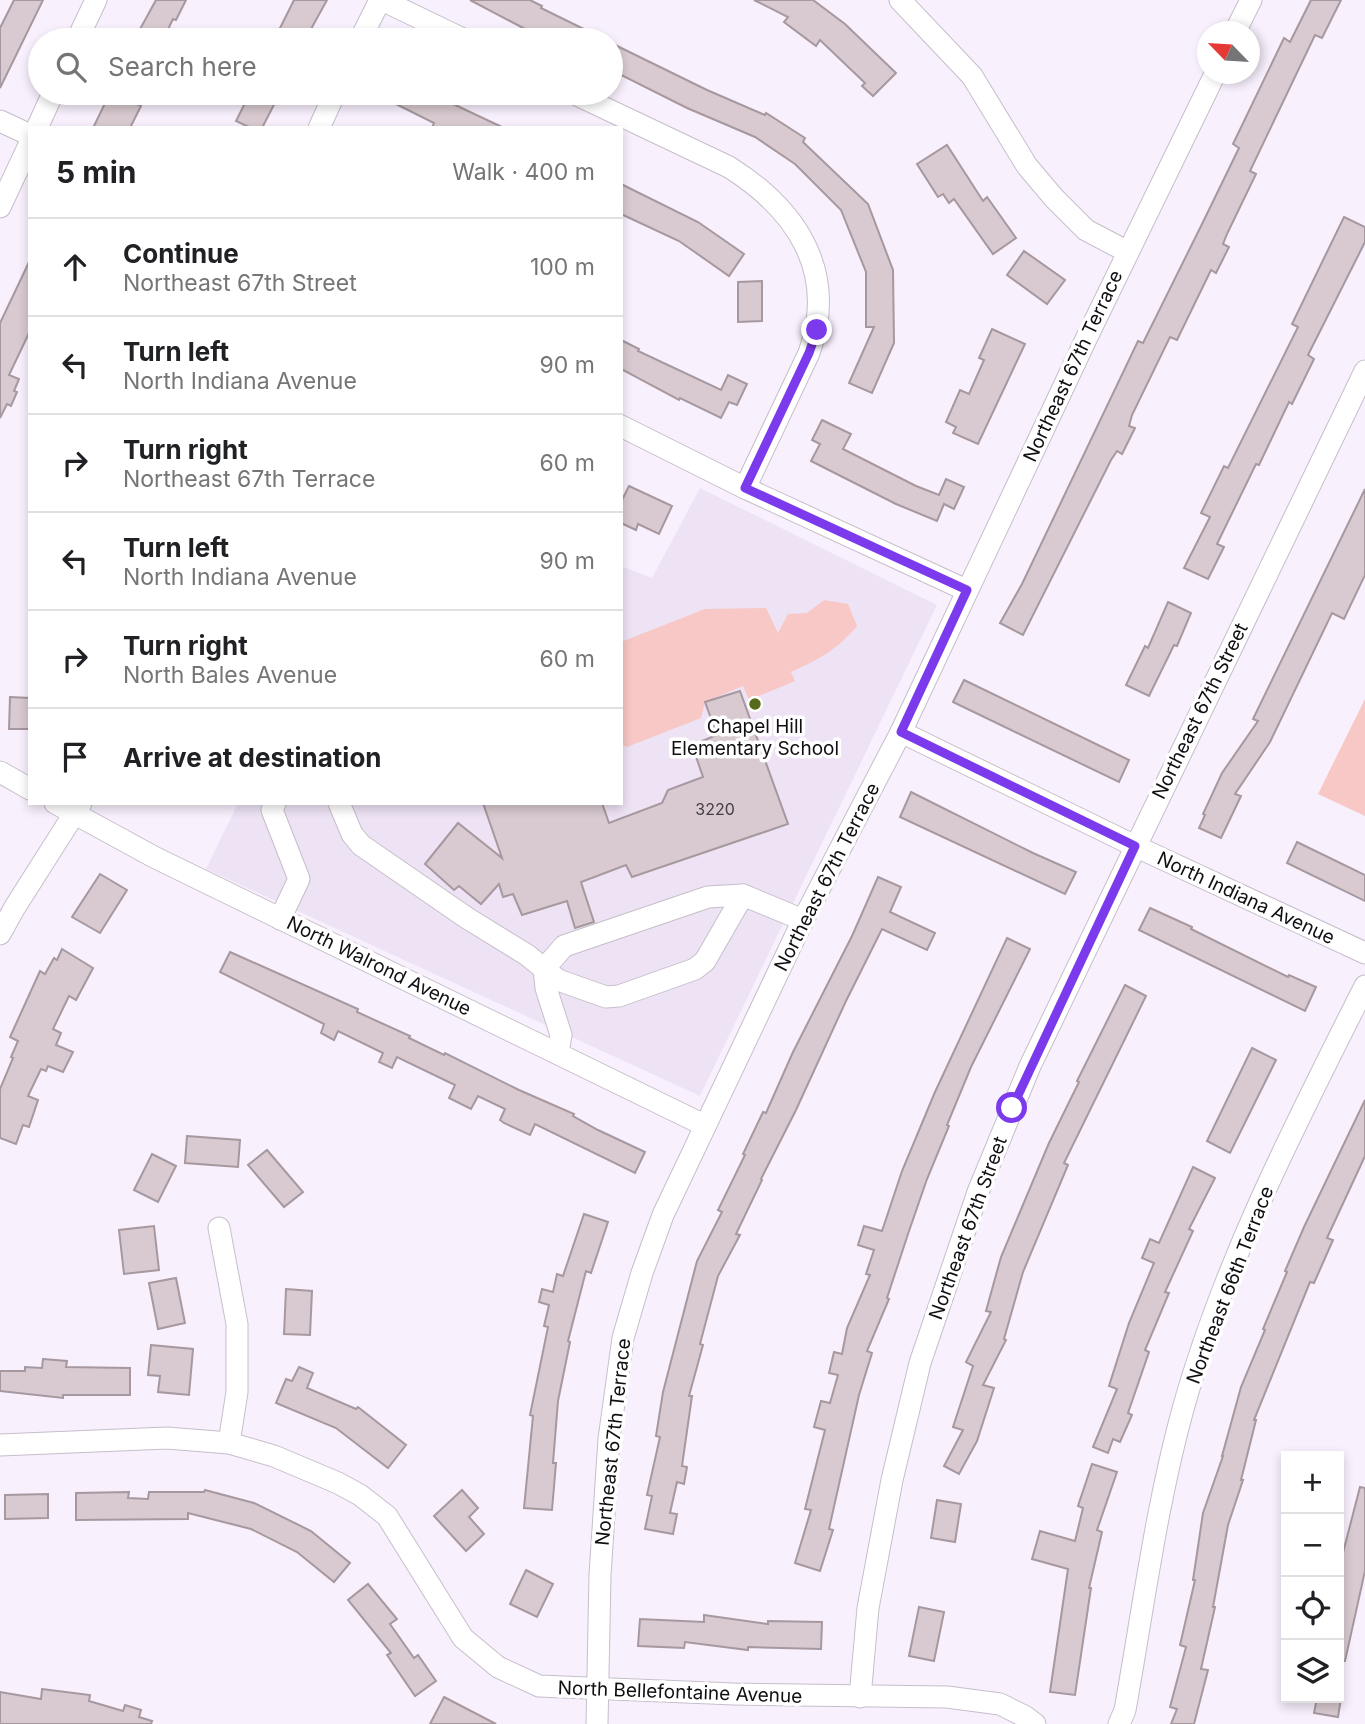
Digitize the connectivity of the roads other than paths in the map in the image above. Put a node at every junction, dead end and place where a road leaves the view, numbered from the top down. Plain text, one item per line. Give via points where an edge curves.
1 (96, 0) edge
2 (381, 0) edge
3 (900, 0) edge
4 (1251, 0) edge
5 (1240, 21) edge
6 (83, 28) edge
7 (366, 28) edge
8 (440, 28) edge
9 (1210, 84) edge
10 (48, 105) edge
11 (330, 105) edge
12 (598, 105) edge
13 (0, 121) edge
14 (38, 126) edge
15 (320, 126) edge
16 (28, 134) edge
17 (28, 147) edge
18 (0, 206) edge
19 (1128, 252) junction
20 (1365, 371) edge
21 (623, 427) edge
22 (745, 488) junction
23 (967, 590) junction
24 (901, 732) junction
25 (0, 772) edge
26 (28, 788) edge
27 (274, 805) edge
28 (340, 805) edge
29 (78, 809) edge
30 (1135, 846) junction
31 (743, 895) junction
32 (280, 919) junction
33 (803, 920) junction
34 (0, 934) edge
35 (1365, 953) edge
36 (544, 969) junction
37 (1365, 986) edge
38 (558, 1053) junction
39 (704, 1125) junction
40 (219, 1228) dead end
41 (229, 1444) junction
42 (0, 1446) edge
43 (597, 1688) junction
44 (860, 1697) junction
45 (597, 1724) edge
46 (1035, 1724) edge
47 (1119, 1724) edge

1 - 6 street
2 - 7 street
2 - 8 street
3 - 19 street via 972,76 1027,166 1054,198 1086,230
4 - 5 street
9 - 19 street, Northeast 67th Terrace
10 - 14 street
11 - 15 street
12 - 22 street via 750,180 786,216 811,258 818,281 817,330
13 - 16 street
17 - 18 street
19 - 23 street, Northeast 67th Terrace
20 - 30 street, Northeast 67th Street
21 - 22 street
22 - 23 street
23 - 24 street, Northeast 67th Terrace
24 - 30 street, North Indiana Avenue
24 - 33 street, Northeast 67th Terrace
25 - 26 street
27 - 32 street via 272,810 299,879
28 - 36 street via 361,845
29 - 32 street, North Walrond Avenue via 154,857
29 - 34 street
30 - 35 street, North Indiana Avenue
30 - 44 street, Northeast 67th Street via 1012,1108 919,1363 868,1608
31 - 33 street
31 - 36 street via 708,897 564,946
31 - 36 street via 705,961 695,970 606,997 558,980
32 - 38 street, North Walrond Avenue
33 - 39 street, Northeast 67th Terrace
36 - 38 street via 561,1035
37 - 47 street, Northeast 66th Terrace via 1266,1190 1209,1328 1164,1487
38 - 39 street, North Walrond Avenue
39 - 43 street, Northeast 67th Terrace via 663,1215 623,1338 603,1507
40 - 41 street via 237,1324 237,1392
41 - 42 street, North Bellefontaine Avenue via 167,1438
41 - 43 street, North Bellefontaine Avenue via 274,1456 338,1483 387,1516 463,1638 498,1667 539,1686
43 - 44 street, North Bellefontaine Avenue
43 - 45 street, Northeast 67th Terrace
44 - 46 street, North Bellefontaine Avenue via 974,1699 1000,1704

